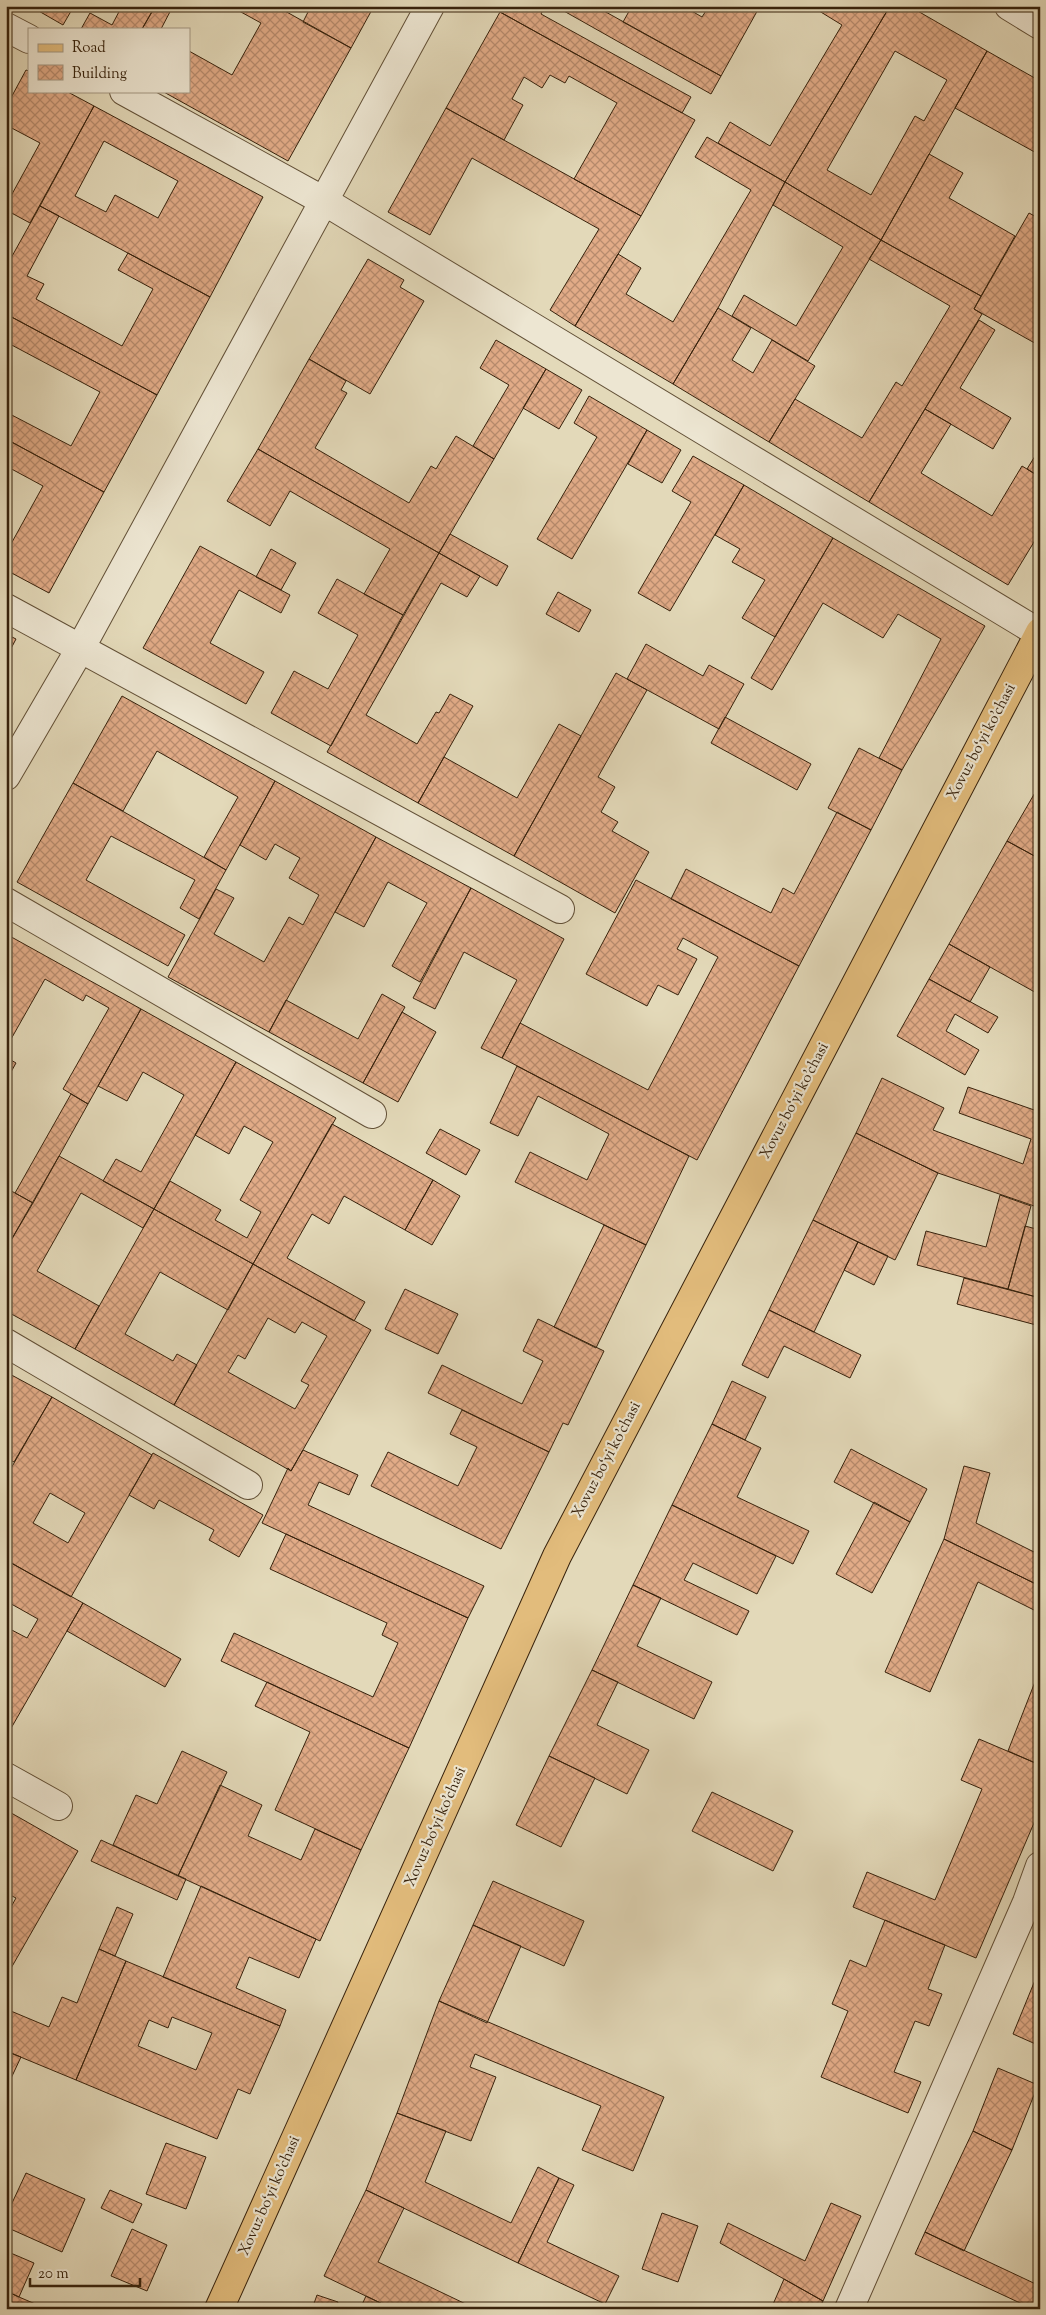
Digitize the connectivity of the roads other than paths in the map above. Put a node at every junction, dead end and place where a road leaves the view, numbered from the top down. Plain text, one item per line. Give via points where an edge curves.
1 (430, 6) edge
2 (1008, 6) edge
3 (1040, 25) edge
4 (6, 27) edge
5 (28, 38) edge
6 (126, 92) edge
7 (324, 201) junction
8 (6, 608) edge
9 (1040, 633) edge
10 (80, 649) junction
11 (6, 776) edge
12 (6, 902) edge
13 (560, 909) dead end
14 (372, 1114) dead end
15 (6, 1343) edge
16 (248, 1485) dead end
17 (6, 1777) edge
18 (58, 1806) dead end
19 (1040, 1866) edge
20 (219, 2309) edge
21 (849, 2309) edge

1 - 7 street
2 - 3 street
4 - 5 street
6 - 7 street
7 - 9 street
7 - 10 street
8 - 10 street
9 - 20 main road, Xovuz bo‘yi ko'chasi via 557,1556
10 - 11 street
10 - 13 street
12 - 14 street
15 - 16 street
17 - 18 street
19 - 21 street

